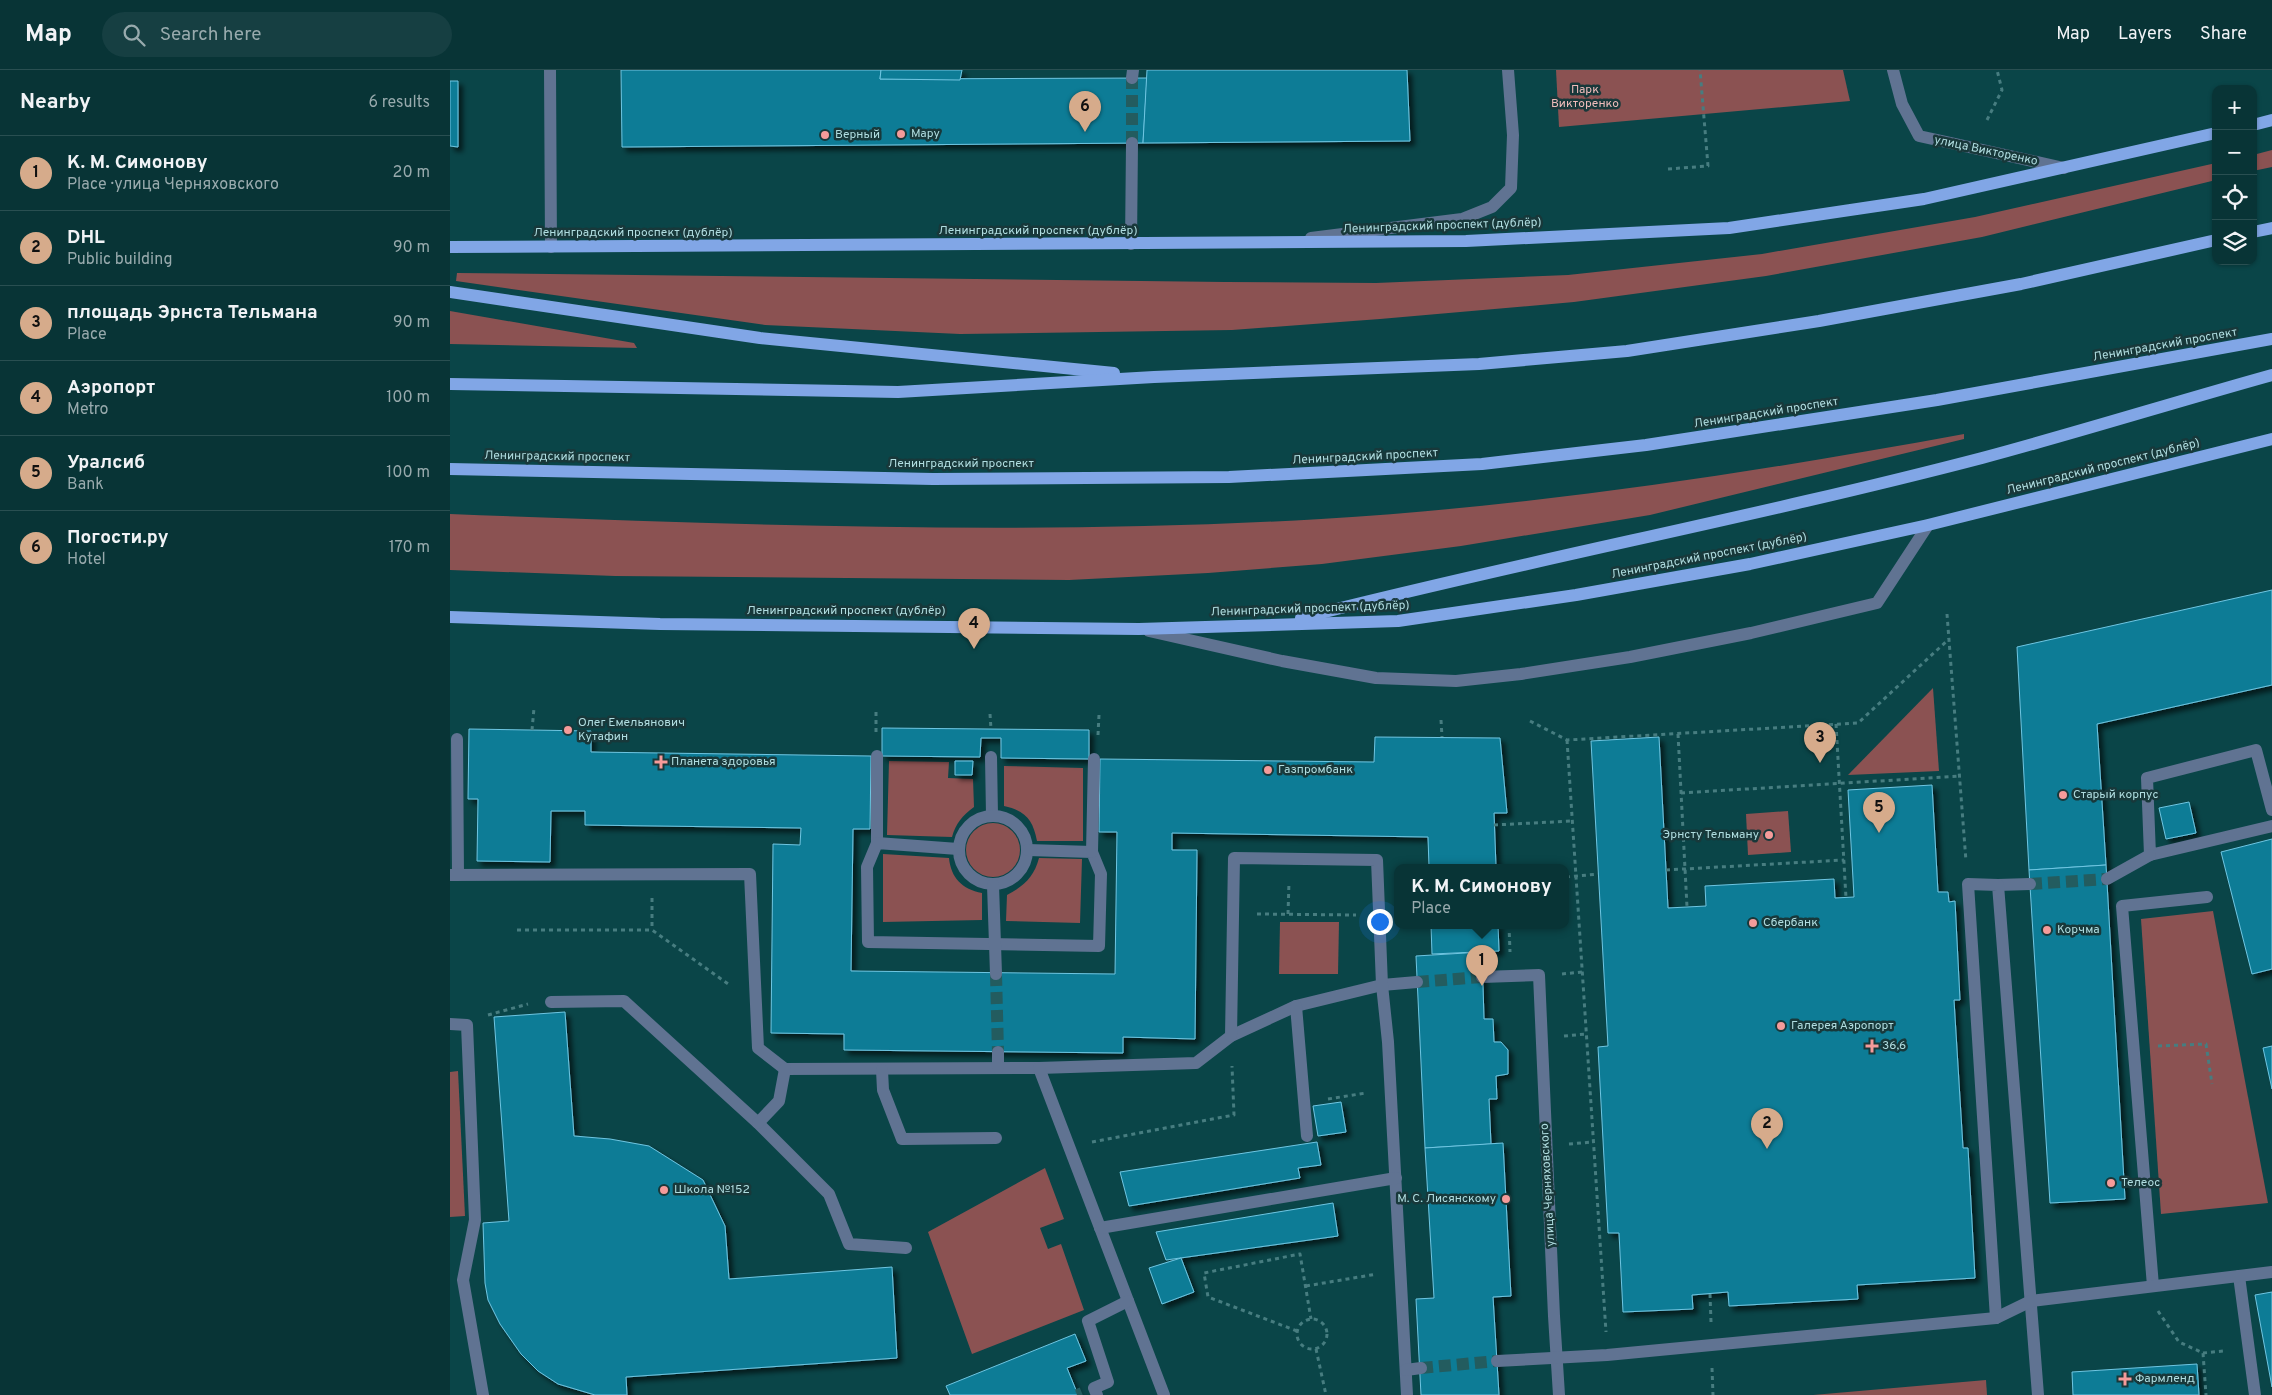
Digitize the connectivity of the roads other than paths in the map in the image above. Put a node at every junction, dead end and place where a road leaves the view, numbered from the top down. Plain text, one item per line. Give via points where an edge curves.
1 (550, 70) edge
2 (1508, 70) edge
3 (1893, 70) edge
4 (2272, 120) edge
5 (2257, 124) edge
6 (2212, 134) edge
7 (1132, 143) tunnel mouth
8 (2064, 168) junction
9 (2272, 228) edge
10 (2257, 231) edge
11 (2212, 241) edge
12 (1263, 243) junction
13 (1131, 244) junction
14 (450, 247) edge
15 (551, 247) junction
16 (450, 292) edge
17 (2272, 339) edge
18 (2272, 375) edge
19 (1154, 377) junction
20 (450, 384) edge
21 (2272, 439) edge
22 (450, 469) edge
23 (1928, 525) junction
24 (450, 617) edge
25 (1279, 623) junction
26 (1139, 629) junction
27 (457, 738) dead end
28 (877, 756) dead end
29 (991, 757) dead end
30 (1094, 759) dead end
31 (2272, 810) edge
32 (992, 815) junction
33 (2272, 826) edge
34 (877, 843) junction
35 (958, 849) junction
36 (1028, 850) junction
37 (1092, 852) junction
38 (2150, 855) junction
39 (454, 875) edge
40 (2106, 879) tunnel mouth
41 (1998, 884) junction
42 (2030, 884) tunnel mouth
43 (993, 885) junction
44 (2207, 897) dead end
45 (995, 944) junction
46 (996, 974) tunnel mouth
47 (1482, 977) tunnel mouth
48 (1417, 982) tunnel mouth
49 (1382, 985) junction
50 (551, 1002) road end
51 (1296, 1006) junction
52 (450, 1024) edge
53 (1231, 1036) junction
54 (998, 1052) tunnel mouth
55 (998, 1068) junction
56 (1039, 1068) junction
57 (785, 1069) junction
58 (882, 1070) junction
59 (758, 1123) junction
60 (1307, 1136) dead end
61 (996, 1138) dead end
62 (1396, 1178) junction
63 (1100, 1228) junction
64 (906, 1248) dead end
65 (2272, 1272) edge
66 (2239, 1276) junction
67 (2152, 1286) junction
68 (2031, 1301) junction
69 (1128, 1302) junction
70 (1996, 1318) junction
71 (1557, 1358) junction
72 (1497, 1361) tunnel mouth
73 (1420, 1368) tunnel mouth
74 (1406, 1370) junction
75 (1091, 1392) edge
76 (483, 1395) edge
77 (1164, 1395) edge
78 (1407, 1395) edge
79 (1559, 1395) edge
80 (2038, 1395) edge
81 (2255, 1395) edge

1 - 15 street
2 - 12 street via 1513,135 1511,188 1492,207 1462,219
3 - 8 street, улица Викторенко via 1902,104 1919,136
4 - 5 main road
6 - 8 main road, Ленинградский проспект (дублёр)
7 - 13 street
8 - 12 main road, Ленинградский проспект (дублёр) via 1924,199 1729,228 1466,241
9 - 10 main road
11 - 19 main road via 2022,284 1819,321 1627,351 1479,364
12 - 13 main road, Ленинградский проспект (дублёр)
13 - 15 main road, Ленинградский проспект (дублёр)
14 - 15 main road, Ленинградский проспект (дублёр)
16 - 19 main road via 760,338
17 - 22 main road, Ленинградский проспект via 1937,400 1646,445 1482,464 1229,478 932,479
18 - 25 main road via 1982,458 1595,550 1428,585
19 - 20 main road via 898,392
21 - 23 main road, Ленинградский проспект (дублёр)
23 - 25 main road, Ленинградский проспект (дублёр) via 1750,564 1576,595 1398,621
23 - 26 street via 1877,603 1742,635 1521,674 1456,682 1376,678
24 - 26 main road, Ленинградский проспект (дублёр) via 660,624
25 - 26 main road, Ленинградский проспект (дублёр)
27 - 39 street
28 - 34 street
29 - 32 street
30 - 37 street
31 - 38 street via 2256,750 2147,778
32 - 35 street via 982,817 969,826 960,838
32 - 36 street via 1013,821 1021,829
33 - 38 street
34 - 35 street
34 - 45 street via 868,867 868,942
35 - 43 street via 964,870 977,880
36 - 37 street
36 - 43 street via 1021,870 1003,883
37 - 45 street via 1101,874 1099,946
38 - 40 street
39 - 57 street via 750,874 758,1048
41 - 42 street
41 - 68 street
41 - 70 street via 1968,884
43 - 45 street
44 - 67 street via 2122,906
45 - 46 street
47 - 71 street, улица Черняховского via 1539,975
48 - 49 street
49 - 51 street
49 - 53 street via 1376,860 1234,858
49 - 62 street
50 - 59 street via 624,1001
51 - 53 street
51 - 60 street
52 - 76 street via 467,1025 475,1220 463,1280
53 - 56 street via 1196,1063
54 - 55 street
55 - 56 street
55 - 58 street
56 - 63 street
57 - 58 street
57 - 59 street via 779,1100
58 - 61 street via 883,1090 902,1138
59 - 64 street via 829,1194 849,1244
62 - 63 street
62 - 74 street
63 - 69 street
65 - 66 street
66 - 67 street
66 - 81 street
67 - 68 street
68 - 70 street
68 - 80 street
69 - 75 street via 1088,1322 1108,1382
69 - 77 street
70 - 71 street
71 - 72 street
71 - 79 street, улица Черняховского
73 - 74 street
74 - 78 street

